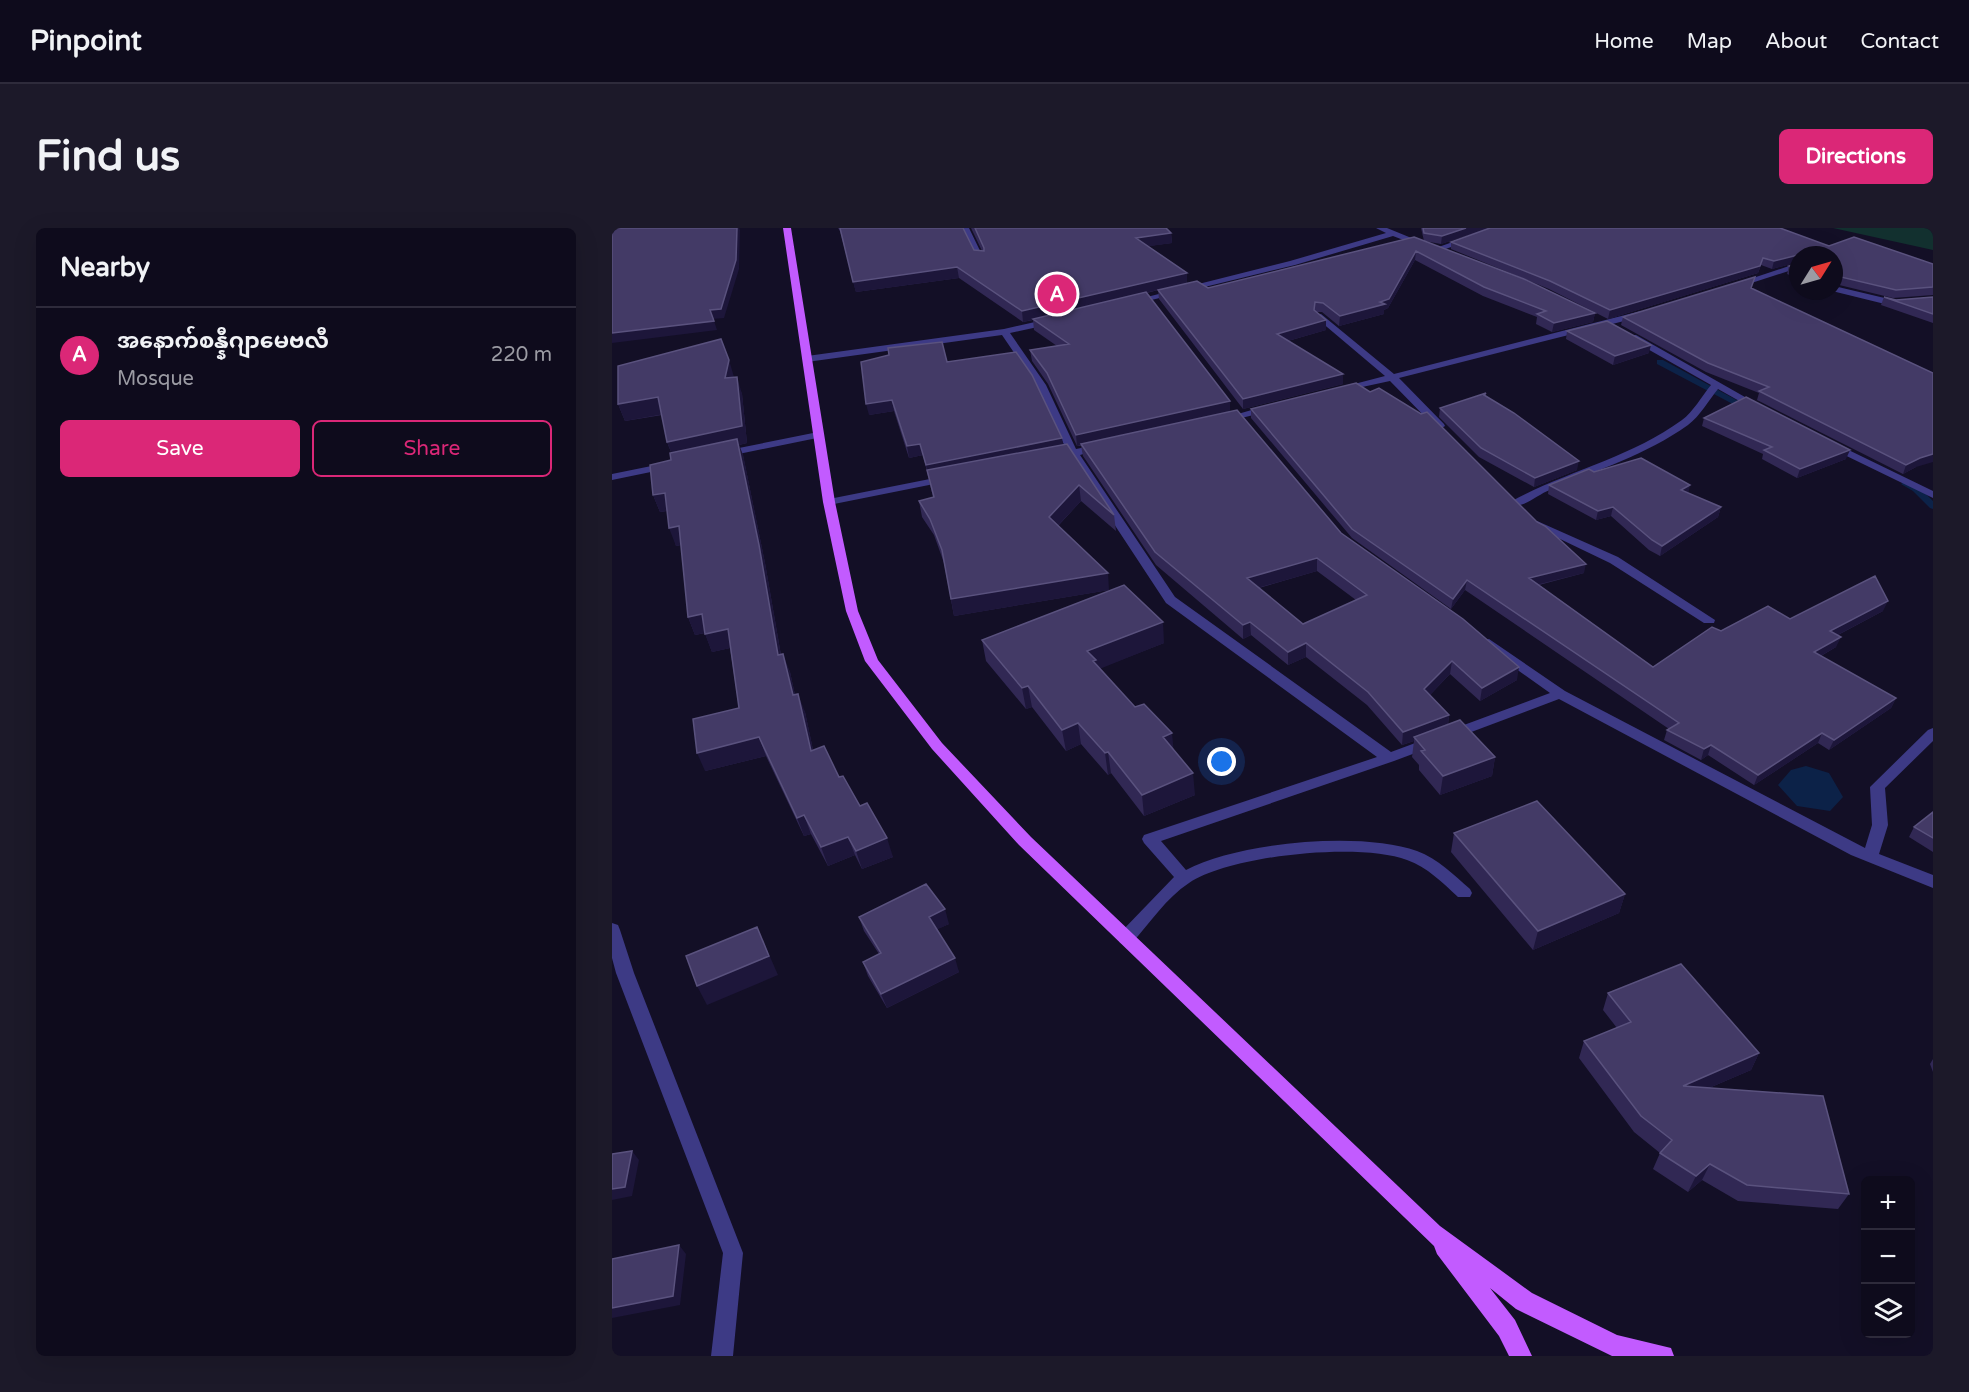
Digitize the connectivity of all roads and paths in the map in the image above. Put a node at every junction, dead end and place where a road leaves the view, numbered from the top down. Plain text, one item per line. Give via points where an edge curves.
1 (787, 228) edge
2 (965, 228) edge
3 (1380, 228) edge
4 (1500, 228) edge
5 (1394, 233) junction
6 (1437, 249) junction
7 (1447, 253) edge
8 (981, 257) edge
9 (1789, 268) edge
10 (1778, 271) junction
11 (1789, 274) edge
12 (1725, 288) edge
13 (1843, 291) edge
14 (1150, 297) junction
15 (1933, 300) edge
16 (1122, 304) edge
17 (1160, 311) edge
18 (1651, 311) edge
19 (1592, 314) edge
20 (1318, 316) edge
21 (1068, 317) edge
22 (1609, 322) junction
23 (1618, 328) edge
24 (1004, 332) junction
25 (1628, 334) edge
26 (807, 359) junction
27 (1393, 378) junction
28 (1716, 385) junction
29 (1328, 394) edge
30 (1284, 405) edge
31 (1766, 412) edge
32 (1206, 423) edge
33 (818, 435) junction
34 (1450, 436) edge
35 (1818, 438) edge
36 (1118, 443) edge
37 (1073, 453) junction
38 (715, 456) edge
39 (1038, 460) edge
40 (681, 463) edge
41 (957, 476) edge
42 (612, 477) edge
43 (1507, 494) edge
44 (1933, 495) edge
45 (829, 502) junction
46 (1524, 511) junction
47 (1710, 620) dead end
48 (1473, 632) edge
49 (1560, 694) junction
50 (1933, 733) edge
51 (1389, 758) junction
52 (1870, 857) junction
53 (1184, 878) junction
54 (1933, 882) edge
55 (1464, 893) dead end
56 (612, 930) edge
57 (1126, 938) junction
58 (1433, 1233) junction
59 (722, 1356) edge
60 (1521, 1356) edge
61 (1663, 1356) edge

1 - 26 main road
2 - 8 street
3 - 5 street
4 - 6 street
5 - 6 street
5 - 14 street via 1292,263
6 - 7 street
9 - 10 street
10 - 11 street
10 - 12 street
13 - 15 street via 1893,303
14 - 16 street
14 - 17 street
18 - 22 street
19 - 22 street
20 - 27 street
21 - 24 street
22 - 23 street
22 - 27 street
24 - 26 street
24 - 37 street via 1041,385
25 - 28 street
26 - 33 main road
27 - 29 street
27 - 34 street
28 - 31 street
28 - 46 street via 1687,421 1646,446 1544,488
30 - 32 street
33 - 38 street
33 - 45 main road
35 - 44 street
36 - 37 street
37 - 39 street
37 - 51 street via 1170,600
40 - 42 street
41 - 45 street
43 - 46 street
45 - 57 main road via 852,611 872,661 937,746 1025,841
46 - 47 street via 1541,528 1614,560
48 - 49 street
49 - 51 street
49 - 52 street
50 - 52 street via 1877,787 1880,825
51 - 53 street via 1150,839
52 - 54 street
53 - 55 street via 1216,864 1255,855 1312,848 1368,849 1404,853 1424,861
53 - 57 street
56 - 59 street via 733,1254
57 - 58 main road
58 - 60 main road via 1507,1328
58 - 61 main road via 1524,1301 1616,1346

